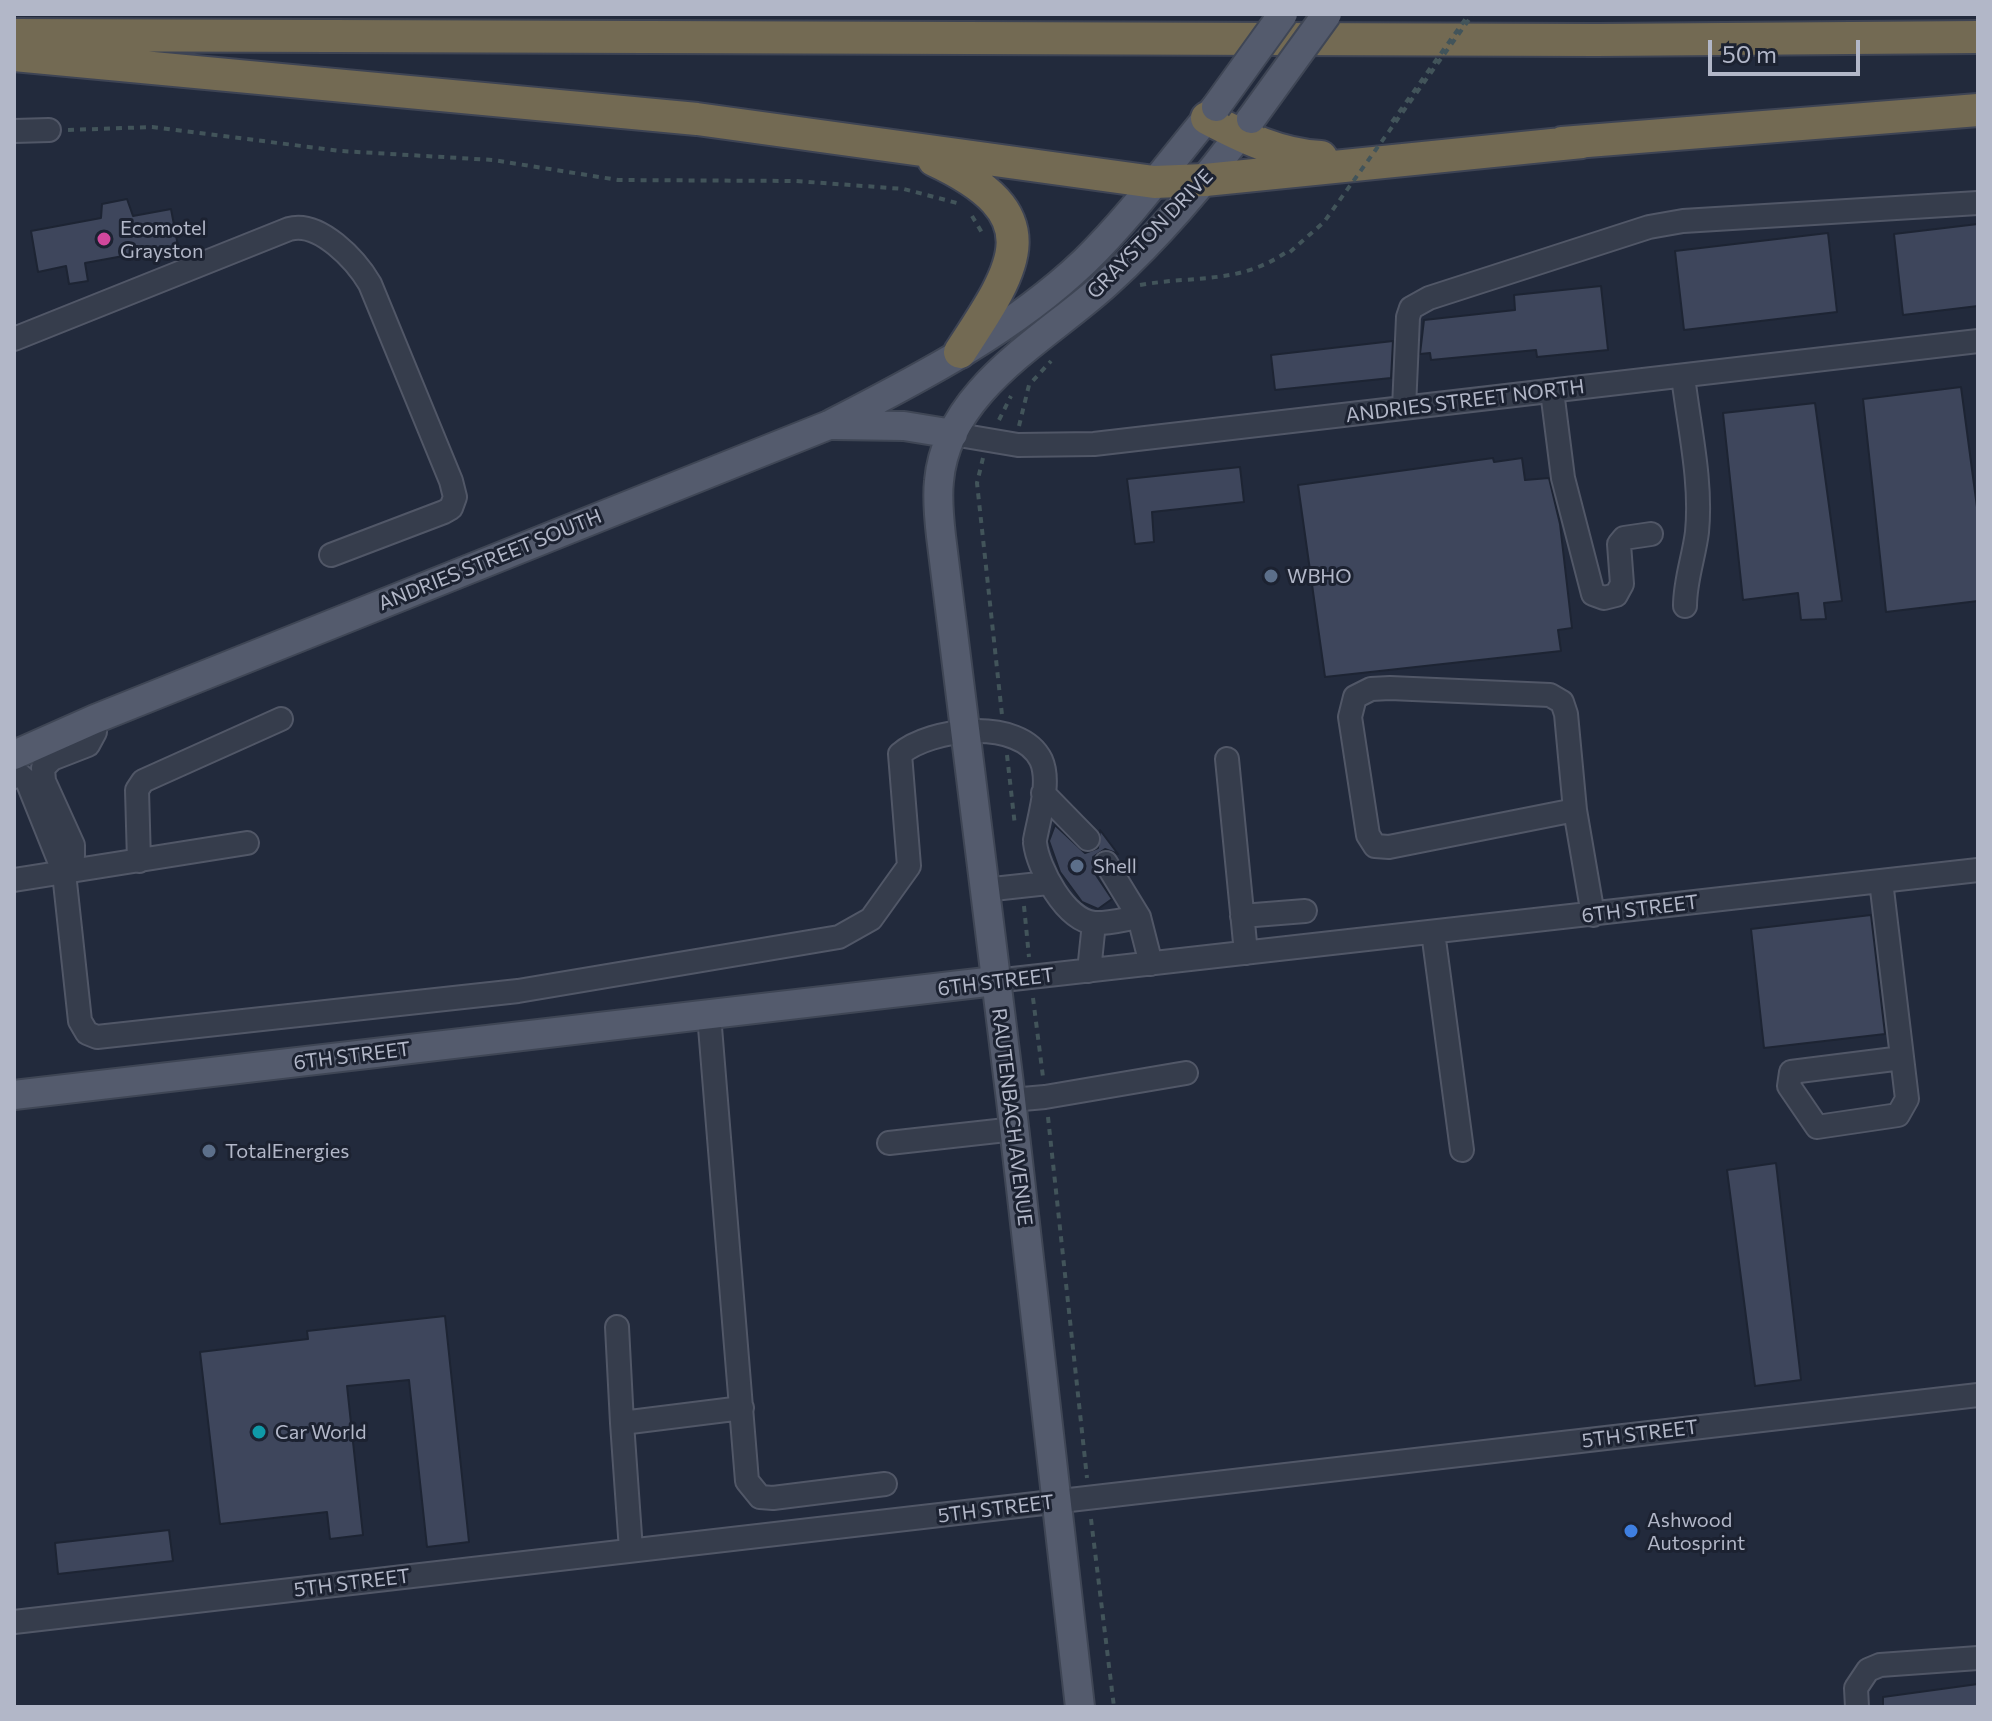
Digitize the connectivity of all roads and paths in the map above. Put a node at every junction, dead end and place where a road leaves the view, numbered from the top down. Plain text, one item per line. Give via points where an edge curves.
1 (1283, 14) edge
2 (1327, 14) edge
3 (1471, 14) edge
4 (14, 35) edge
5 (1978, 37) edge
6 (14, 55) edge
7 (1978, 110) edge
8 (1212, 113) junction
9 (1245, 127) junction
10 (49, 130) joint
11 (14, 131) edge
12 (1582, 142) junction
13 (905, 147) junction
14 (1205, 180) junction
15 (1154, 182) junction
16 (1978, 203) edge
17 (988, 242) dead end
18 (1138, 288) dead end
19 (14, 339) edge
20 (1978, 341) edge
21 (1062, 351) dead end
22 (960, 352) junction
23 (1683, 376) junction
24 (1552, 391) junction
25 (1404, 408) junction
26 (829, 425) junction
27 (953, 434) junction
28 (1018, 445) junction
29 (1651, 534) dead end
30 (331, 555) dead end
31 (1685, 606) dead end
32 (95, 719) junction
33 (281, 719) dead end
34 (964, 731) junction
35 (14, 755) edge
36 (1227, 759) dead end
37 (14, 777) edge
38 (1043, 793) junction
39 (1575, 810) junction
40 (1088, 839) dead end
41 (247, 843) dead end
42 (139, 861) junction
43 (1106, 863) dead end
44 (1978, 870) edge
45 (64, 873) junction
46 (14, 880) edge
47 (1881, 881) junction
48 (1048, 883) junction
49 (984, 890) junction
50 (1305, 911) dead end
51 (1593, 915) junction
52 (1242, 916) junction
53 (1139, 917) junction
54 (1094, 923) junction
55 (1433, 932) junction
56 (1246, 953) junction
57 (1151, 964) junction
58 (1089, 971) junction
59 (995, 981) junction
60 (709, 1015) junction
61 (1902, 1058) junction
62 (1186, 1073) dead end
63 (14, 1095) edge
64 (1011, 1100) junction
65 (1015, 1129) junction
66 (889, 1143) dead end
67 (1462, 1150) dead end
68 (617, 1327) dead end
69 (1978, 1395) edge
70 (742, 1408) junction
71 (622, 1423) junction
72 (885, 1484) dead end
73 (1056, 1502) junction
74 (631, 1550) junction
75 (14, 1622) edge
76 (1978, 1658) edge
77 (1080, 1707) edge
78 (1857, 1707) edge

1 - 8 main road, GRAYSTON DRIVE, bridge
2 - 9 main road, GRAYSTON DRIVE, bridge
3 - 18 path, bridge via 1324,222 1289,252 1241,278
4 - 5 highway
6 - 13 highway via 682,118
7 - 12 highway
8 - 9 highway
8 - 15 main road, GRAYSTON DRIVE
9 - 12 highway via 1298,156
9 - 14 main road, GRAYSTON DRIVE
10 - 11 street
10 - 17 path via 152,127 341,151 493,160 618,180 796,181 904,189 965,205
12 - 14 highway
13 - 15 highway
13 - 22 highway via 978,183 1000,204 1012,232 1006,279
14 - 15 highway
14 - 27 main road, GRAYSTON DRIVE via 1106,284 999,373 969,406
15 - 22 main road, GRAYSTON DRIVE via 1084,262 1018,315
16 - 25 street via 1683,221 1649,227 1429,298 1411,308 1408,317
19 - 30 street via 289,229 314,230 358,266 370,284 455,497 444,512
20 - 23 street, ANDRIES STREET NORTH
21 - 28 path via 1029,385 1019,415
22 - 26 main road, ANDRIES STREET SOUTH
23 - 24 street, ANDRIES STREET NORTH
23 - 31 street via 1697,531
24 - 25 street, ANDRIES STREET NORTH
24 - 29 street via 1563,478 1593,594 1616,595 1622,584 1619,544 1624,538
25 - 28 street, ANDRIES STREET NORTH via 1094,444
26 - 27 main road via 904,426
26 - 32 main road, ANDRIES STREET SOUTH
27 - 28 street, ANDRIES STREET NORTH
27 - 34 main road, RAUTENBACH AVENUE via 938,502
32 - 35 main road, ANDRIES STREET SOUTH
32 - 45 street via 88,745 43,768 73,845
33 - 42 street via 143,781 137,790
34 - 38 street via 1004,733 1029,745 1043,768
34 - 45 street via 911,744 900,754 909,866 871,919 855,931 824,942 518,991 97,1037 80,1021
34 - 49 main road, RAUTENBACH AVENUE
36 - 52 street
37 - 45 street via 27,781
38 - 40 street
38 - 48 street via 1035,842
39 - 39 street via 1375,846 1368,835 1350,717 1355,697 1390,688 1550,695 1562,702 1566,714
39 - 51 street
41 - 42 street
42 - 45 street
43 - 53 street
44 - 47 street, 6TH STREET
45 - 46 street
47 - 51 street, 6TH STREET
47 - 61 street
48 - 49 street
48 - 54 street via 1082,918
49 - 59 main road, RAUTENBACH AVENUE
50 - 52 street
51 - 55 street, 6TH STREET
52 - 56 street
53 - 54 street
53 - 57 street
54 - 58 street
55 - 56 street, 6TH STREET
55 - 67 street
56 - 57 street, 6TH STREET
57 - 58 street, 6TH STREET
58 - 59 street, 6TH STREET
59 - 60 main road, 6TH STREET
59 - 64 main road, RAUTENBACH AVENUE
60 - 63 main road, 6TH STREET
60 - 70 street
61 - 61 street via 1907,1099 1898,1115 1817,1127 1789,1086 1791,1072
62 - 64 street
64 - 65 main road, RAUTENBACH AVENUE
65 - 66 street
65 - 73 main road, RAUTENBACH AVENUE
68 - 71 street
69 - 73 street, 5TH STREET
70 - 71 street
70 - 72 street via 747,1481 760,1497
71 - 74 street
73 - 74 street, 5TH STREET
73 - 77 main road, RAUTENBACH AVENUE
74 - 75 street, 5TH STREET
76 - 78 street via 1880,1665 1868,1670 1856,1688

